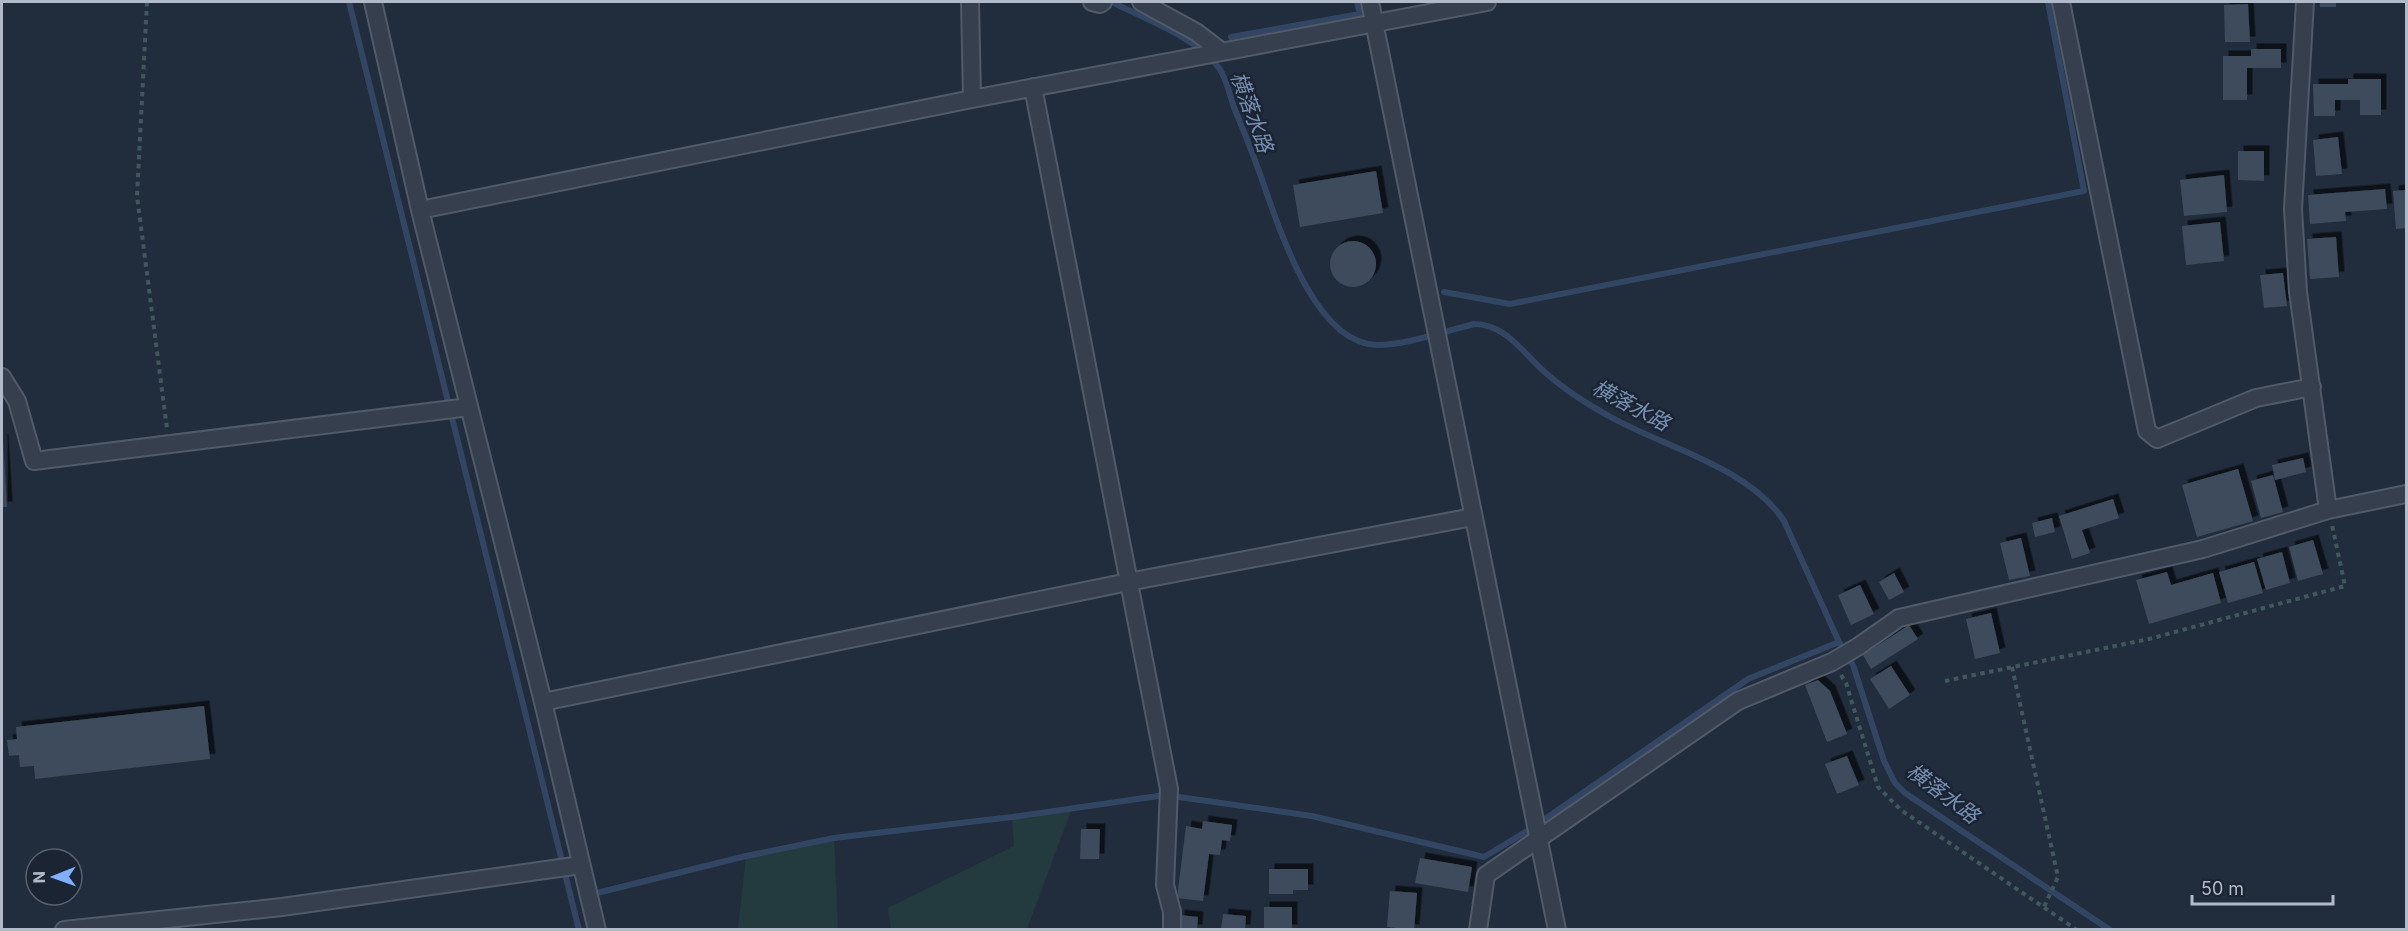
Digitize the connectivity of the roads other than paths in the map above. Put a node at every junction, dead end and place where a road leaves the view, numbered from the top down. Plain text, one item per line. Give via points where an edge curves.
1 (373, 2) edge
2 (970, 2) edge
3 (1141, 2) edge
4 (1370, 2) edge
5 (1487, 2) edge
6 (2061, 2) edge
7 (2306, 2) edge
8 (1375, 23) junction
9 (1221, 51) junction
10 (1033, 87) junction
11 (972, 99) junction
12 (420, 210) junction
13 (2, 377) edge
14 (2312, 387) junction
15 (469, 407) junction
16 (2406, 494) edge
17 (2328, 510) junction
18 (1473, 517) junction
19 (1128, 582) junction
20 (543, 702) junction
21 (1540, 839) junction
22 (580, 865) junction
23 (64, 930) edge
24 (597, 930) edge
25 (1172, 930) edge
26 (1478, 930) edge
27 (1557, 930) edge

1 - 12 street
2 - 11 street
3 - 9 street via 1196,32
4 - 8 street
5 - 8 street
6 - 14 street via 2147,431 2157,439 2256,398
7 - 14 street via 2293,209 2298,292
8 - 9 street
8 - 18 street
9 - 10 street
10 - 11 street
10 - 19 street
11 - 12 street
12 - 15 street
13 - 15 street via 17,401 34,461
14 - 17 street
15 - 20 street
16 - 17 street
17 - 21 street via 2203,549 1899,618 1832,662 1738,701
18 - 19 street
18 - 21 street
19 - 20 street
19 - 25 street via 1169,796 1165,885
20 - 22 street
21 - 26 street via 1486,875
21 - 27 street
22 - 23 street via 282,907
22 - 24 street

